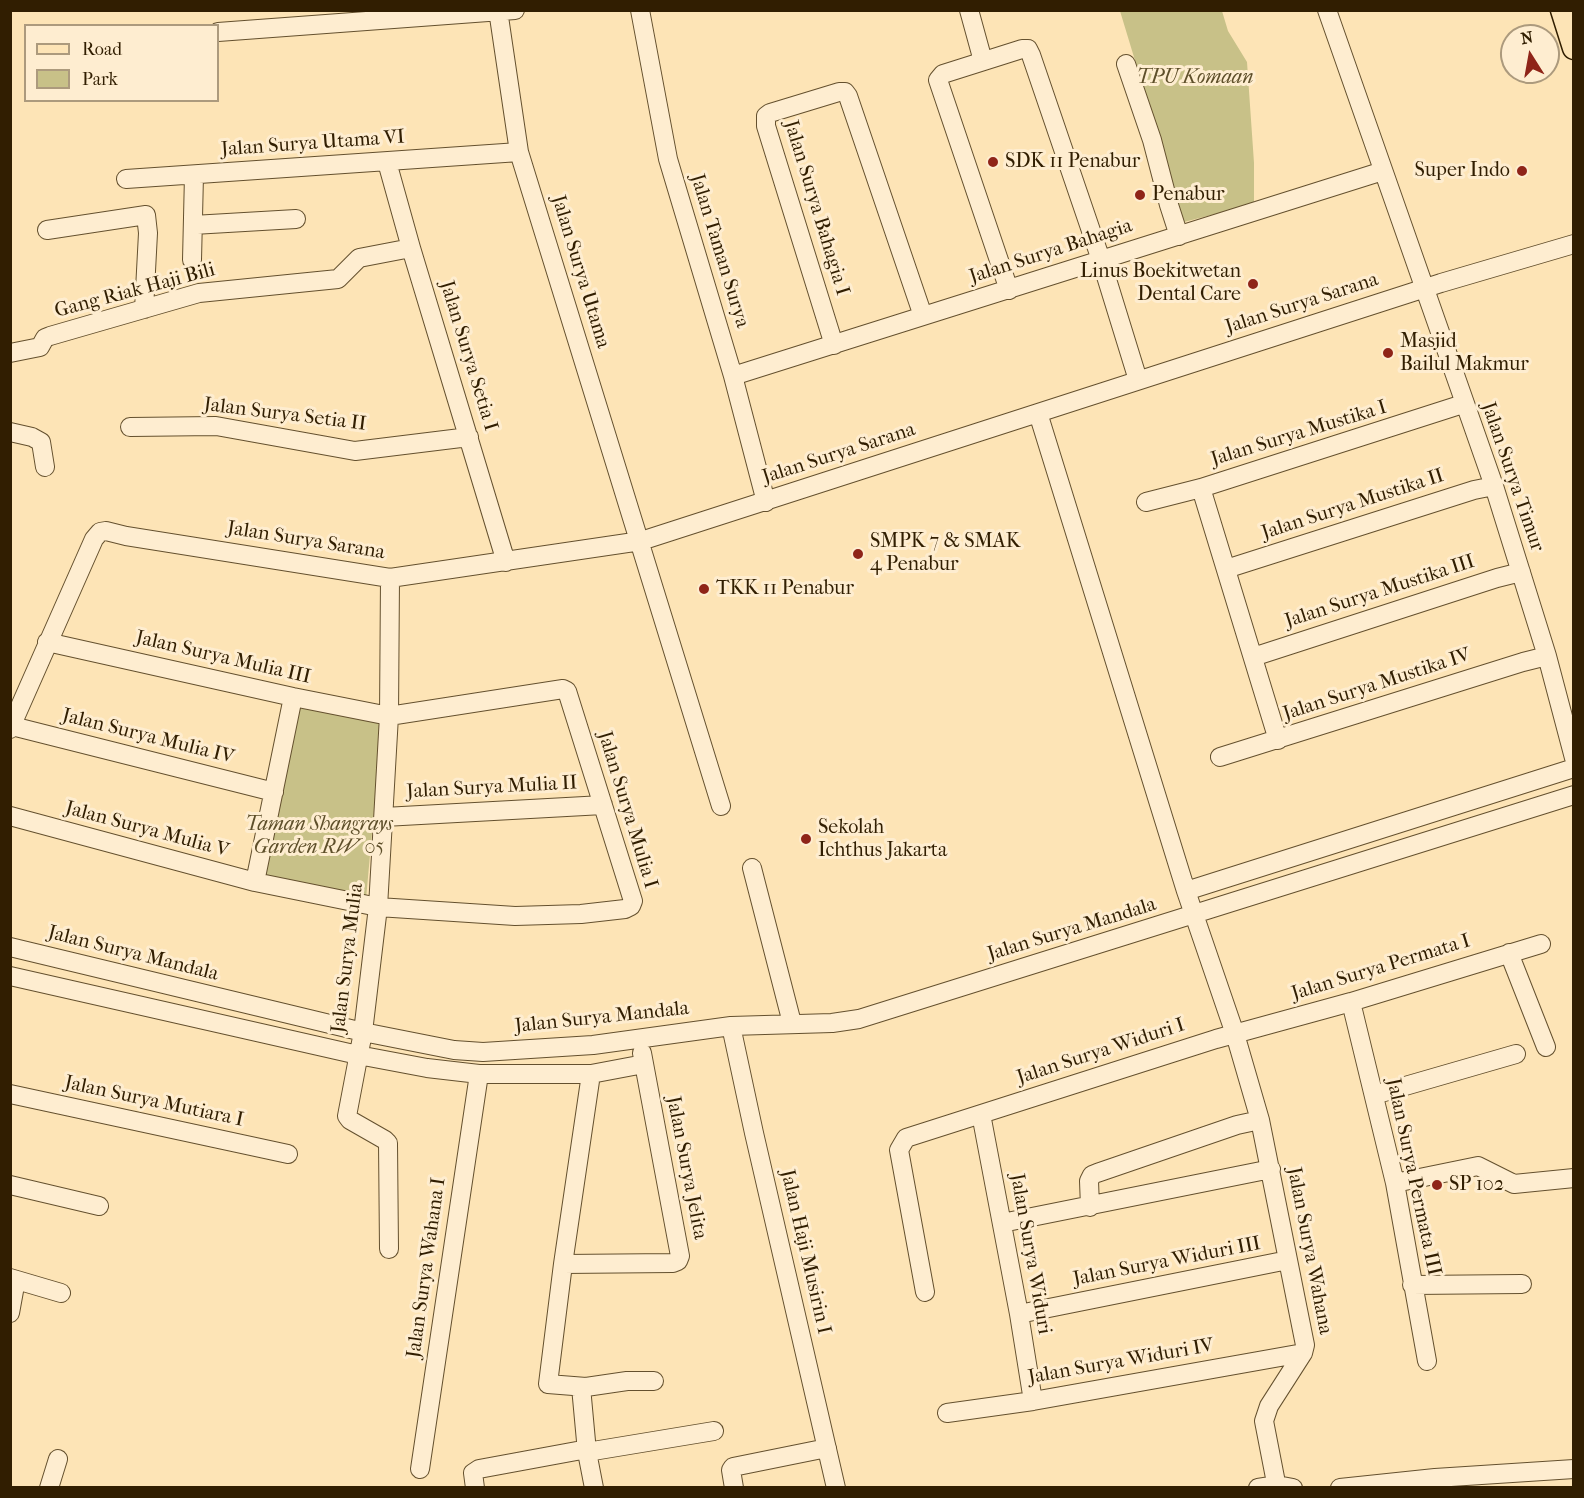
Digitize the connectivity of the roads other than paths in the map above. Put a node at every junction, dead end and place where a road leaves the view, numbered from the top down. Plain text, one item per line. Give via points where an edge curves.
1 (640, 10) edge
2 (969, 10) edge
3 (1327, 10) edge
4 (1562, 10) edge
5 (504, 11) edge
6 (219, 32) edge
7 (1574, 48) edge
8 (983, 61) junction
9 (1126, 64) dead end
10 (519, 152) junction
11 (387, 162) junction
12 (1383, 171) junction
13 (194, 175) junction
14 (126, 179) dead end
15 (296, 219) dead end
16 (193, 225) junction
17 (46, 230) dead end
18 (1179, 236) junction
19 (1574, 244) edge
20 (411, 248) junction
21 (192, 260) dead end
22 (1101, 260) junction
23 (1425, 288) junction
24 (1009, 290) junction
25 (144, 309) junction
26 (923, 316) junction
27 (834, 345) junction
28 (10, 353) edge
29 (733, 376) junction
30 (1138, 380) junction
31 (1463, 404) junction
32 (1038, 414) junction
33 (130, 427) dead end
34 (10, 432) edge
35 (469, 437) junction
36 (45, 467) dead end
37 (1494, 486) junction
38 (1201, 488) junction
39 (766, 501) junction
40 (1146, 502) dead end
41 (641, 541) junction
42 (506, 562) junction
43 (1226, 569) junction
44 (1521, 572) junction
45 (390, 578) junction
46 (47, 642) junction
47 (1547, 656) junction
48 (1253, 657) junction
49 (293, 697) junction
50 (389, 716) junction
51 (11, 728) edge
52 (1278, 740) junction
53 (1220, 757) dead end
54 (1574, 758) edge
55 (1574, 768) edge
56 (274, 792) junction
57 (1574, 795) edge
58 (603, 805) junction
59 (722, 806) dead end
60 (10, 816) edge
61 (384, 817) junction
62 (1410, 820) junction
63 (1418, 844) junction
64 (752, 868) dead end
65 (255, 882) junction
66 (1186, 891) junction
67 (378, 907) junction
68 (1194, 916) junction
69 (1541, 944) dead end
70 (10, 947) edge
71 (1509, 953) junction
72 (10, 976) edge
73 (1351, 1002) junction
74 (792, 1023) junction
75 (731, 1026) junction
76 (363, 1032) junction
77 (1235, 1034) junction
78 (640, 1040) junction
79 (1546, 1047) dead end
80 (1516, 1054) dead end
81 (358, 1055) junction
82 (644, 1064) junction
83 (478, 1074) junction
84 (591, 1074) junction
85 (10, 1094) edge
86 (1374, 1095) junction
87 (981, 1114) junction
88 (1260, 1120) junction
89 (288, 1154) dead end
90 (1271, 1169) junction
91 (1574, 1178) edge
92 (1395, 1183) junction
93 (10, 1185) edge
94 (99, 1206) dead end
95 (1090, 1207) junction
96 (1002, 1223) junction
97 (388, 1249) dead end
98 (1288, 1260) junction
99 (563, 1264) junction
100 (14, 1279) edge
101 (1522, 1284) dead end
102 (1412, 1286) junction
103 (925, 1292) dead end
104 (61, 1293) dead end
105 (10, 1313) edge
106 (1019, 1314) junction
107 (1303, 1353) junction
108 (1427, 1361) dead end
109 (654, 1381) dead end
110 (581, 1387) junction
111 (1033, 1401) junction
112 (947, 1413) dead end
113 (714, 1431) dead end
114 (828, 1448) junction
115 (587, 1452) junction
116 (58, 1459) dead end
117 (420, 1469) dead end
118 (1574, 1469) edge
119 (1436, 1483) edge
120 (1282, 1487) edge
121 (49, 1488) edge
122 (475, 1488) edge
123 (594, 1488) edge
124 (734, 1488) edge
125 (836, 1488) edge
126 (1258, 1488) edge
127 (1340, 1488) edge

1 - 29 street, Jalan Taman Surya via 668,159
2 - 8 street
3 - 12 street, Jalan Surya Timur
4 - 7 main road
5 - 6 street
5 - 10 street, Jalan Surya Utama
8 - 22 street via 1022,49 1031,54
8 - 24 street via 943,74 938,80
9 - 18 street
10 - 11 street, Jalan Surya Utama VI
10 - 41 street, Jalan Surya Utama
11 - 13 street, Jalan Surya Utama VI
11 - 20 street, Jalan Surya Setia I
12 - 18 street, Jalan Surya Bahagia
12 - 23 street, Jalan Surya Timur
13 - 14 street, Jalan Surya Utama VI
13 - 16 street
15 - 16 street
16 - 21 street
17 - 25 street via 146,215
18 - 22 street, Jalan Surya Bahagia
19 - 23 street, Jalan Surya Sarana
20 - 25 street, Gang Riak Haji Bili via 359,258 338,279 213,291
20 - 35 street, Jalan Surya Setia I
22 - 24 street, Jalan Surya Bahagia
22 - 30 street
23 - 30 street, Jalan Surya Sarana
23 - 31 street, Jalan Surya Timur
24 - 26 street, Jalan Surya Bahagia
25 - 28 street, Gang Riak Haji Bili via 50,336 40,347
26 - 27 street, Jalan Surya Bahagia
26 - 27 street, Jalan Surya Bahagia I via 848,96 839,92 780,110 766,116 766,126
27 - 29 street, Jalan Surya Bahagia
29 - 39 street, Jalan Taman Surya
30 - 32 street, Jalan Surya Sarana
31 - 37 street, Jalan Surya Timur
31 - 38 street, Jalan Surya Mustika I
32 - 39 street, Jalan Surya Sarana
32 - 66 street
33 - 35 street, Jalan Surya Setia II via 216,426 355,451
34 - 36 street via 41,442
35 - 42 street, Jalan Surya Setia I
37 - 43 street, Jalan Surya Mustika II
37 - 44 street, Jalan Surya Timur
38 - 40 street, Jalan Surya Mustika I
38 - 43 street
39 - 41 street, Jalan Surya Sarana
41 - 42 street, Jalan Surya Sarana
41 - 59 street, Jalan Surya Utama
42 - 45 street, Jalan Surya Sarana
43 - 48 street
44 - 47 street, Jalan Surya Timur
44 - 48 street, Jalan Surya Mustika III
45 - 46 street, Jalan Surya Sarana via 100,532
45 - 50 street, Jalan Surya Mulia
46 - 49 street, Jalan Surya Mulia III
46 - 51 street
47 - 52 street, Jalan Surya Mustika IV
47 - 54 street, Jalan Surya Timur
48 - 52 street
49 - 50 street, Jalan Surya Mulia III
49 - 56 street
50 - 58 street, Jalan Surya Mulia I via 567,691
50 - 61 street, Jalan Surya Mulia
51 - 56 street, Jalan Surya Mulia IV
52 - 53 street, Jalan Surya Mustika IV
55 - 62 street
56 - 65 street
57 - 63 street, Jalan Surya Mandala
58 - 61 street, Jalan Surya Mulia II
58 - 67 street, Jalan Surya Mulia I via 633,901 626,909 514,916
60 - 65 street, Jalan Surya Mulia V
61 - 67 street, Jalan Surya Mulia
62 - 63 street
62 - 66 street
63 - 68 street, Jalan Surya Mandala
64 - 74 street
65 - 67 street, Jalan Surya Mulia V
66 - 68 street
67 - 76 street, Jalan Surya Mulia
68 - 74 street, Jalan Surya Mandala via 859,1019
68 - 77 street
69 - 71 street, Jalan Surya Permata I
70 - 76 street, Jalan Surya Mandala
71 - 73 street, Jalan Surya Permata I
71 - 79 street
72 - 81 street
73 - 77 street, Jalan Surya Permata I
73 - 86 street, Jalan Surya Permata III
74 - 75 street, Jalan Surya Mandala
75 - 78 street, Jalan Surya Mandala
75 - 114 street, Jalan Haji Musirin I
76 - 78 street, Jalan Surya Mandala via 425,1046 483,1052
76 - 81 street, Jalan Surya Mulia
77 - 87 street, Jalan Surya Widuri I
77 - 88 street, Jalan Surya Wahana
78 - 82 street, Jalan Surya Jelita
80 - 86 street
81 - 83 street
81 - 97 street, Jalan Surya Mulia via 347,1116 388,1143
82 - 84 street
82 - 99 street, Jalan Surya Jelita via 678,1261
83 - 84 street
83 - 117 street, Jalan Surya Wahana I
84 - 99 street
85 - 89 street, Jalan Surya Mutiara I
86 - 92 street, Jalan Surya Permata III
87 - 96 street, Jalan Surya Widuri
87 - 103 street, Jalan Surya Widuri I via 906,1138 899,1150
88 - 90 street, Jalan Surya Wahana
88 - 95 street via 1092,1175
90 - 95 street
90 - 98 street, Jalan Surya Wahana
91 - 92 street via 1514,1184 1478,1166
92 - 102 street, Jalan Surya Permata III
93 - 94 street
95 - 96 street
96 - 106 street, Jalan Surya Widuri
98 - 106 street, Jalan Surya Widuri III
98 - 107 street, Jalan Surya Wahana via 1305,1345
99 - 110 street via 548,1384
100 - 104 street
100 - 105 street
101 - 102 street
102 - 108 street, Jalan Surya Permata III
106 - 111 street, Jalan Surya Widuri
107 - 111 street, Jalan Surya Widuri IV
107 - 120 street, Jalan Surya Wahana via 1278,1390 1264,1421
109 - 110 street
110 - 115 street
111 - 112 street, Jalan Surya Widuri IV
113 - 115 street
114 - 124 street via 733,1467
114 - 125 street, Jalan Haji Musirin I
115 - 122 street via 479,1469 473,1473
115 - 123 street
116 - 121 street
118 - 119 street
119 - 127 street
120 - 126 street, Jalan Surya Wahana

